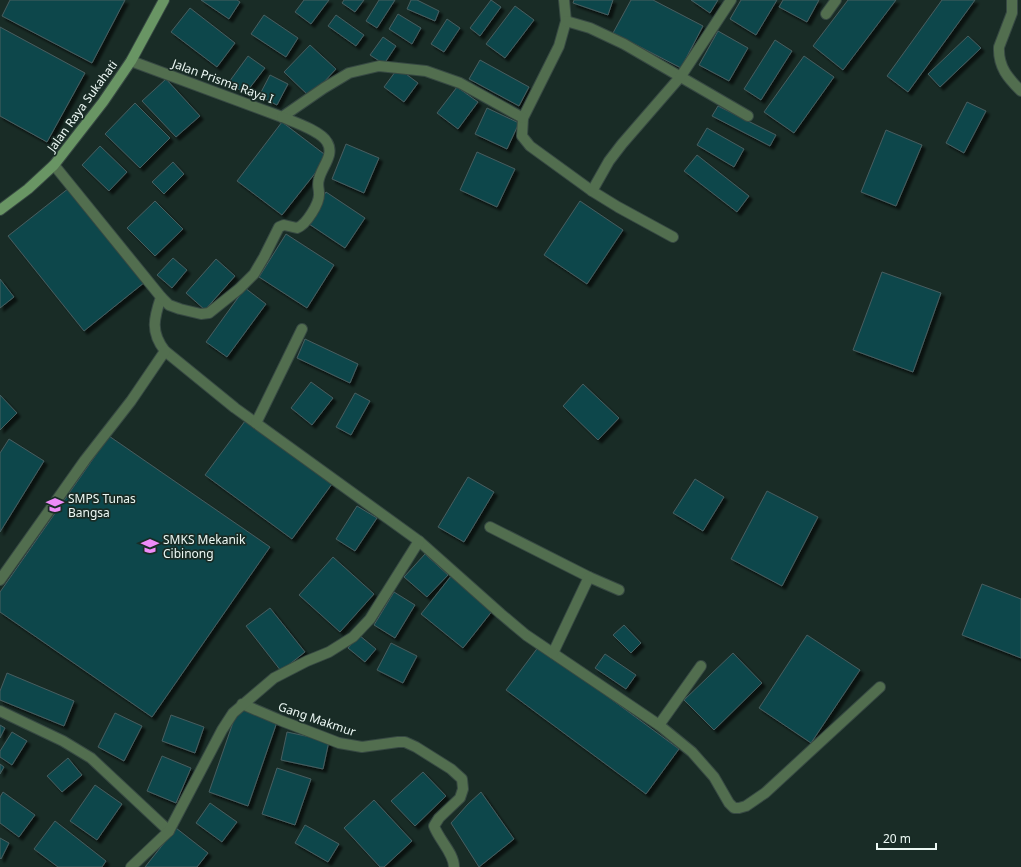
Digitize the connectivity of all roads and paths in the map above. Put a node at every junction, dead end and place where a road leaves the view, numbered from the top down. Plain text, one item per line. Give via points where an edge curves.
1 (164, 0) edge
2 (564, 0) edge
3 (731, 0) edge
4 (836, 0) edge
5 (1012, 0) edge
6 (826, 14) dead end
7 (566, 21) junction
8 (131, 61) junction
9 (681, 76) junction
10 (1021, 91) edge
11 (748, 116) dead end
12 (282, 117) junction
13 (523, 118) junction
14 (54, 165) junction
15 (592, 191) junction
16 (0, 210) edge
17 (673, 237) dead end
18 (161, 297) junction
19 (302, 329) dead end
20 (165, 351) junction
21 (256, 423) junction
22 (490, 527) dead end
23 (419, 542) junction
24 (590, 577) junction
25 (0, 580) edge
26 (619, 590) dead end
27 (553, 653) junction
28 (701, 666) dead end
29 (880, 687) dead end
30 (242, 704) junction
31 (0, 711) edge
32 (659, 725) junction
33 (169, 830) junction
34 (131, 867) edge
35 (454, 867) edge

1 - 8 main road, Jalan Raya Sukahati
2 - 7 street
3 - 9 street
4 - 6 street
5 - 10 street via 1012,13 998,53 1006,76
7 - 9 street via 590,28 624,44
7 - 13 street via 559,46
8 - 12 street, Jalan Prisma Raya I
8 - 14 main road, Jalan Raya Sukahati
9 - 11 street
9 - 15 street via 622,144
12 - 13 street, Jalan Prisma Raya I via 350,73 379,66 426,71 460,83
12 - 18 street via 321,136 331,153 319,178 318,200 307,220 297,228 284,225 279,227 254,274 240,289 209,313 201,314 180,309 169,305
13 - 15 street via 522,136 530,146
14 - 16 main road, Jalan Raya Sukahati
14 - 18 street
15 - 17 street
18 - 20 street via 155,314 154,330
19 - 21 street
20 - 21 street
20 - 25 street
21 - 23 street
22 - 24 street
23 - 27 street via 501,614
23 - 30 street via 370,619 353,637 329,652 274,678
24 - 26 street
24 - 27 street
27 - 32 street
28 - 32 street
29 - 32 street via 765,793 739,808 734,808 729,803 714,777 692,752
30 - 33 street via 222,730
30 - 35 street, Gang Makmur via 339,743 362,747 405,742 451,769 462,779 463,789 460,798 434,826 454,861
31 - 33 street via 63,741 91,758
33 - 34 street

